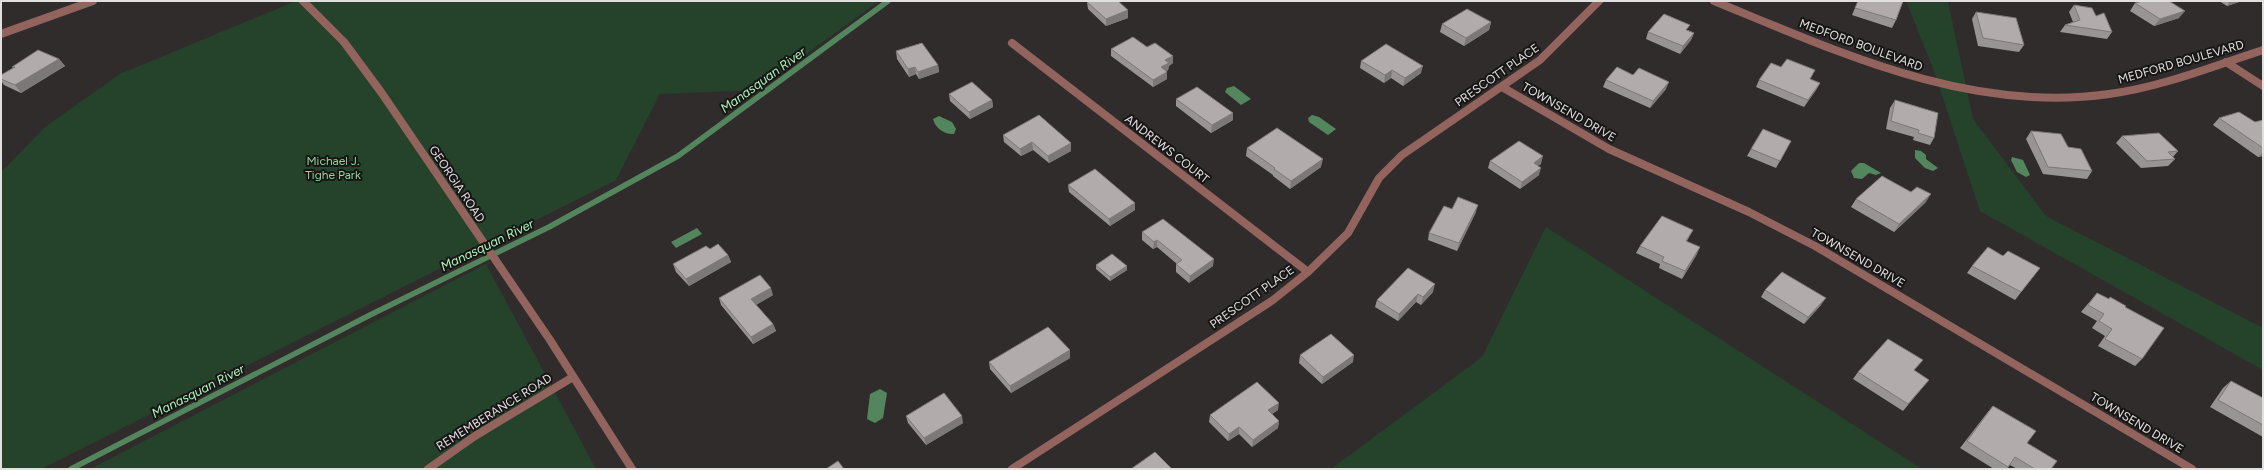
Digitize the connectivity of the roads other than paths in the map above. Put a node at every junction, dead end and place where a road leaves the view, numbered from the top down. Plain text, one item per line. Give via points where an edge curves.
1 (93, 1) edge
2 (303, 1) edge
3 (1599, 1) edge
4 (1714, 1) edge
5 (1, 34) edge
6 (1012, 43) dead end
7 (2263, 50) edge
8 (2226, 62) junction
9 (2263, 86) edge
10 (1502, 87) junction
11 (1308, 272) junction
12 (573, 377) junction
13 (428, 469) edge
14 (632, 469) edge
15 (1012, 469) edge
16 (2192, 469) edge

1 - 5 street
2 - 12 street, GEORGIA ROAD via 344,42 376,85
3 - 10 street, PRESCOTT PLACE via 1550,52
4 - 8 street, MEDFORD BOULEVARD via 1883,67 1948,86 1993,93 2062,98 2109,94
6 - 11 street, ANDREWS COURT
7 - 8 street, MEDFORD BOULEVARD
8 - 9 street
10 - 11 street, PRESCOTT PLACE via 1402,155 1386,169 1348,233
10 - 16 street, TOWNSEND DRIVE via 1609,149 1749,212 1815,246
11 - 15 street, PRESCOTT PLACE via 1272,300
12 - 13 street, REMEMBERANCE ROAD via 475,436
12 - 14 street, GEORGIA ROAD

